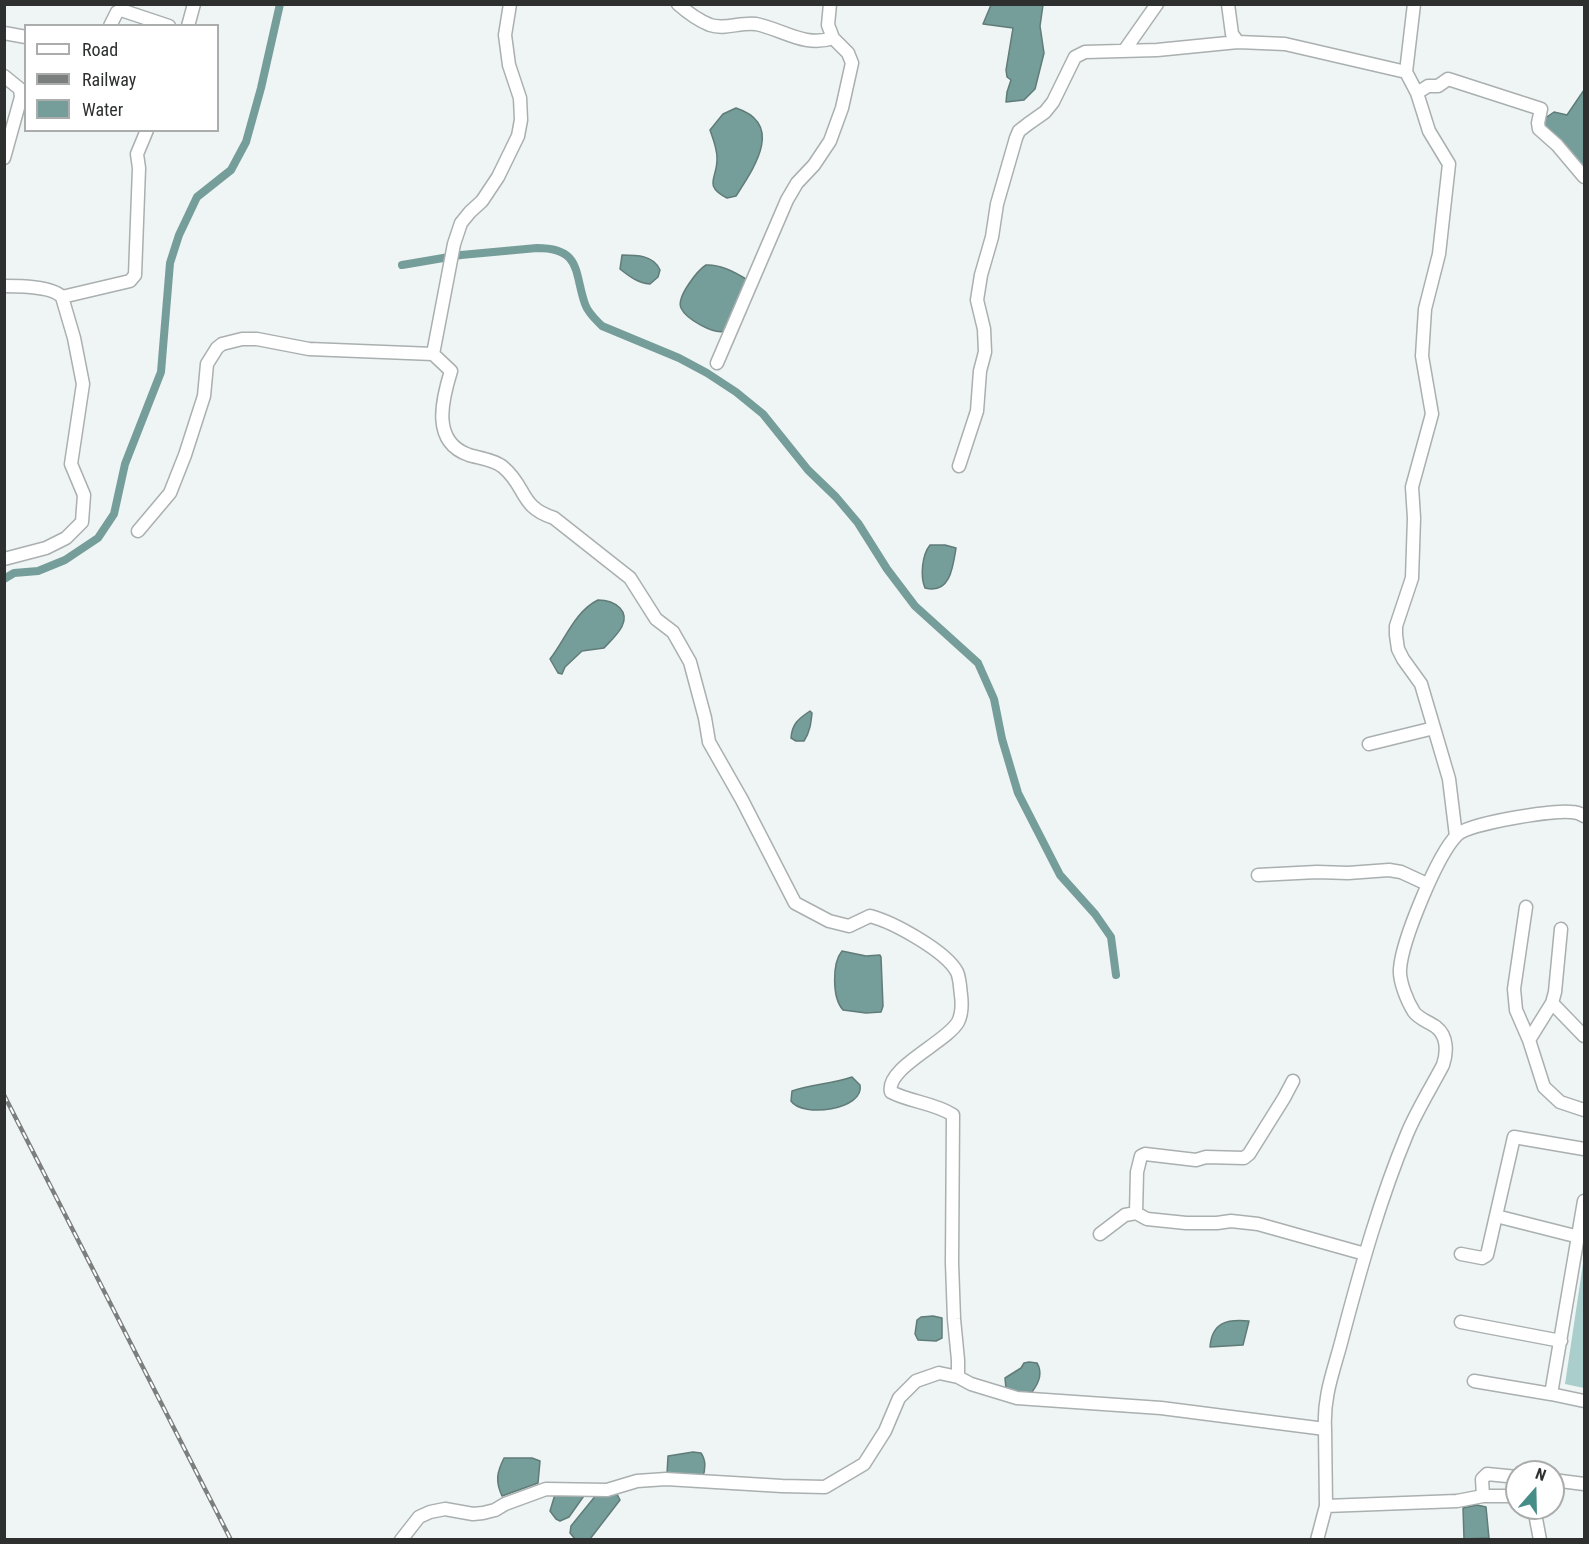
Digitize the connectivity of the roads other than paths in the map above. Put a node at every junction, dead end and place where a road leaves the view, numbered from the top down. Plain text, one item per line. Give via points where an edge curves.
1 (194, 4) edge
2 (678, 4) edge
3 (830, 4) edge
4 (1157, 4) edge
5 (1228, 4) edge
6 (1414, 4) edge
7 (509, 5) edge
8 (111, 24) edge
9 (163, 24) edge
10 (189, 24) edge
11 (4, 33) edge
12 (24, 37) edge
13 (833, 38) junction
14 (1238, 42) junction
15 (1124, 51) junction
16 (1406, 72) junction
17 (4, 76) edge
18 (1417, 93) junction
19 (146, 132) edge
20 (4, 158) edge
21 (1584, 177) edge
22 (4, 286) edge
23 (62, 297) junction
24 (433, 354) junction
25 (717, 363) dead end
26 (960, 466) dead end
27 (138, 531) dead end
28 (4, 559) edge
29 (1434, 728) junction
30 (1369, 744) dead end
31 (1584, 816) edge
32 (1456, 836) junction
33 (1258, 875) dead end
34 (1427, 884) junction
35 (1526, 907) dead end
36 (1560, 929) dead end
37 (1552, 1003) junction
38 (1584, 1036) edge
39 (1528, 1040) junction
40 (1293, 1081) dead end
41 (1584, 1110) edge
42 (1584, 1149) edge
43 (1584, 1201) edge
44 (1136, 1213) junction
45 (1496, 1216) junction
46 (1100, 1234) dead end
47 (1579, 1237) junction
48 (1365, 1254) junction
49 (1461, 1254) dead end
50 (1461, 1322) dead end
51 (1561, 1341) junction
52 (958, 1377) junction
53 (1474, 1381) dead end
54 (1551, 1394) junction
55 (1584, 1401) edge
56 (1325, 1429) junction
57 (1505, 1475) edge
58 (1565, 1482) edge
59 (1584, 1484) edge
60 (1483, 1496) junction
61 (1505, 1496) edge
62 (1326, 1506) junction
63 (1536, 1520) edge
64 (401, 1539) edge
65 (1317, 1539) edge
66 (1540, 1539) edge

1 - 10 street
2 - 13 street via 711,25 757,24 796,38
3 - 13 street via 828,25
4 - 15 street
5 - 14 street via 1232,34
6 - 16 street
7 - 24 street via 505,35 509,65 520,98 518,136 498,177 482,201 464,217 454,244
8 - 9 street via 121,10
11 - 12 street
13 - 25 street via 852,63 842,108 830,141 787,200
14 - 15 street
14 - 16 street via 1285,44
15 - 26 street via 1085,52 1075,57 1046,112 1019,131 1016,138 981,275 977,300 985,352 977,411
16 - 18 street
17 - 20 street via 20,89 21,97
18 - 21 street via 1448,79 1541,108 1539,129
18 - 29 street via 1429,131 1449,164 1439,254 1425,309 1422,356 1432,414 1412,487 1412,578 1396,635 1403,659 1421,684
19 - 23 street via 137,154 135,275 130,281
22 - 23 street via 39,288
23 - 28 street via 82,384 71,464 84,495 82,522 66,538 46,548
24 - 27 street via 309,349 257,339 222,344 207,364 204,396 170,493
24 - 52 street via 451,371 442,410 444,433 453,446 502,465 530,506 554,518 630,578 656,619 673,632 690,662 709,742 795,903 829,921 849,926 870,916 883,919 939,952 958,975 962,1005 958,1021 900,1070 890,1089 953,1115 952,1263
29 - 30 street
29 - 32 street via 1449,779
31 - 32 street via 1572,812 1512,819 1483,824
32 - 34 street
33 - 34 street via 1389,870
34 - 48 street via 1400,970 1414,1013 1438,1029 1445,1041 1446,1054 1407,1135
35 - 39 street via 1514,989 1516,1010
36 - 37 street
37 - 38 street
37 - 39 street
39 - 41 street via 1544,1087 1560,1102
40 - 44 street via 1244,1158 1141,1156
42 - 45 street via 1514,1137
43 - 47 street
44 - 46 street via 1125,1215
44 - 48 street via 1147,1219 1186,1223 1258,1224
45 - 47 street
45 - 49 street via 1485,1258
47 - 51 street
48 - 56 street via 1328,1386
50 - 51 street
51 - 54 street
52 - 56 street via 1017,1398 1161,1408
52 - 64 street via 939,1373 916,1381 899,1398 885,1431 864,1464 825,1487 666,1479 637,1481 607,1490 546,1490 483,1514 445,1509 430,1512 419,1517
53 - 54 street
54 - 55 street
56 - 62 street
57 - 60 street via 1484,1476
58 - 59 street
60 - 61 street
60 - 62 street via 1457,1501
62 - 65 street
63 - 66 street

